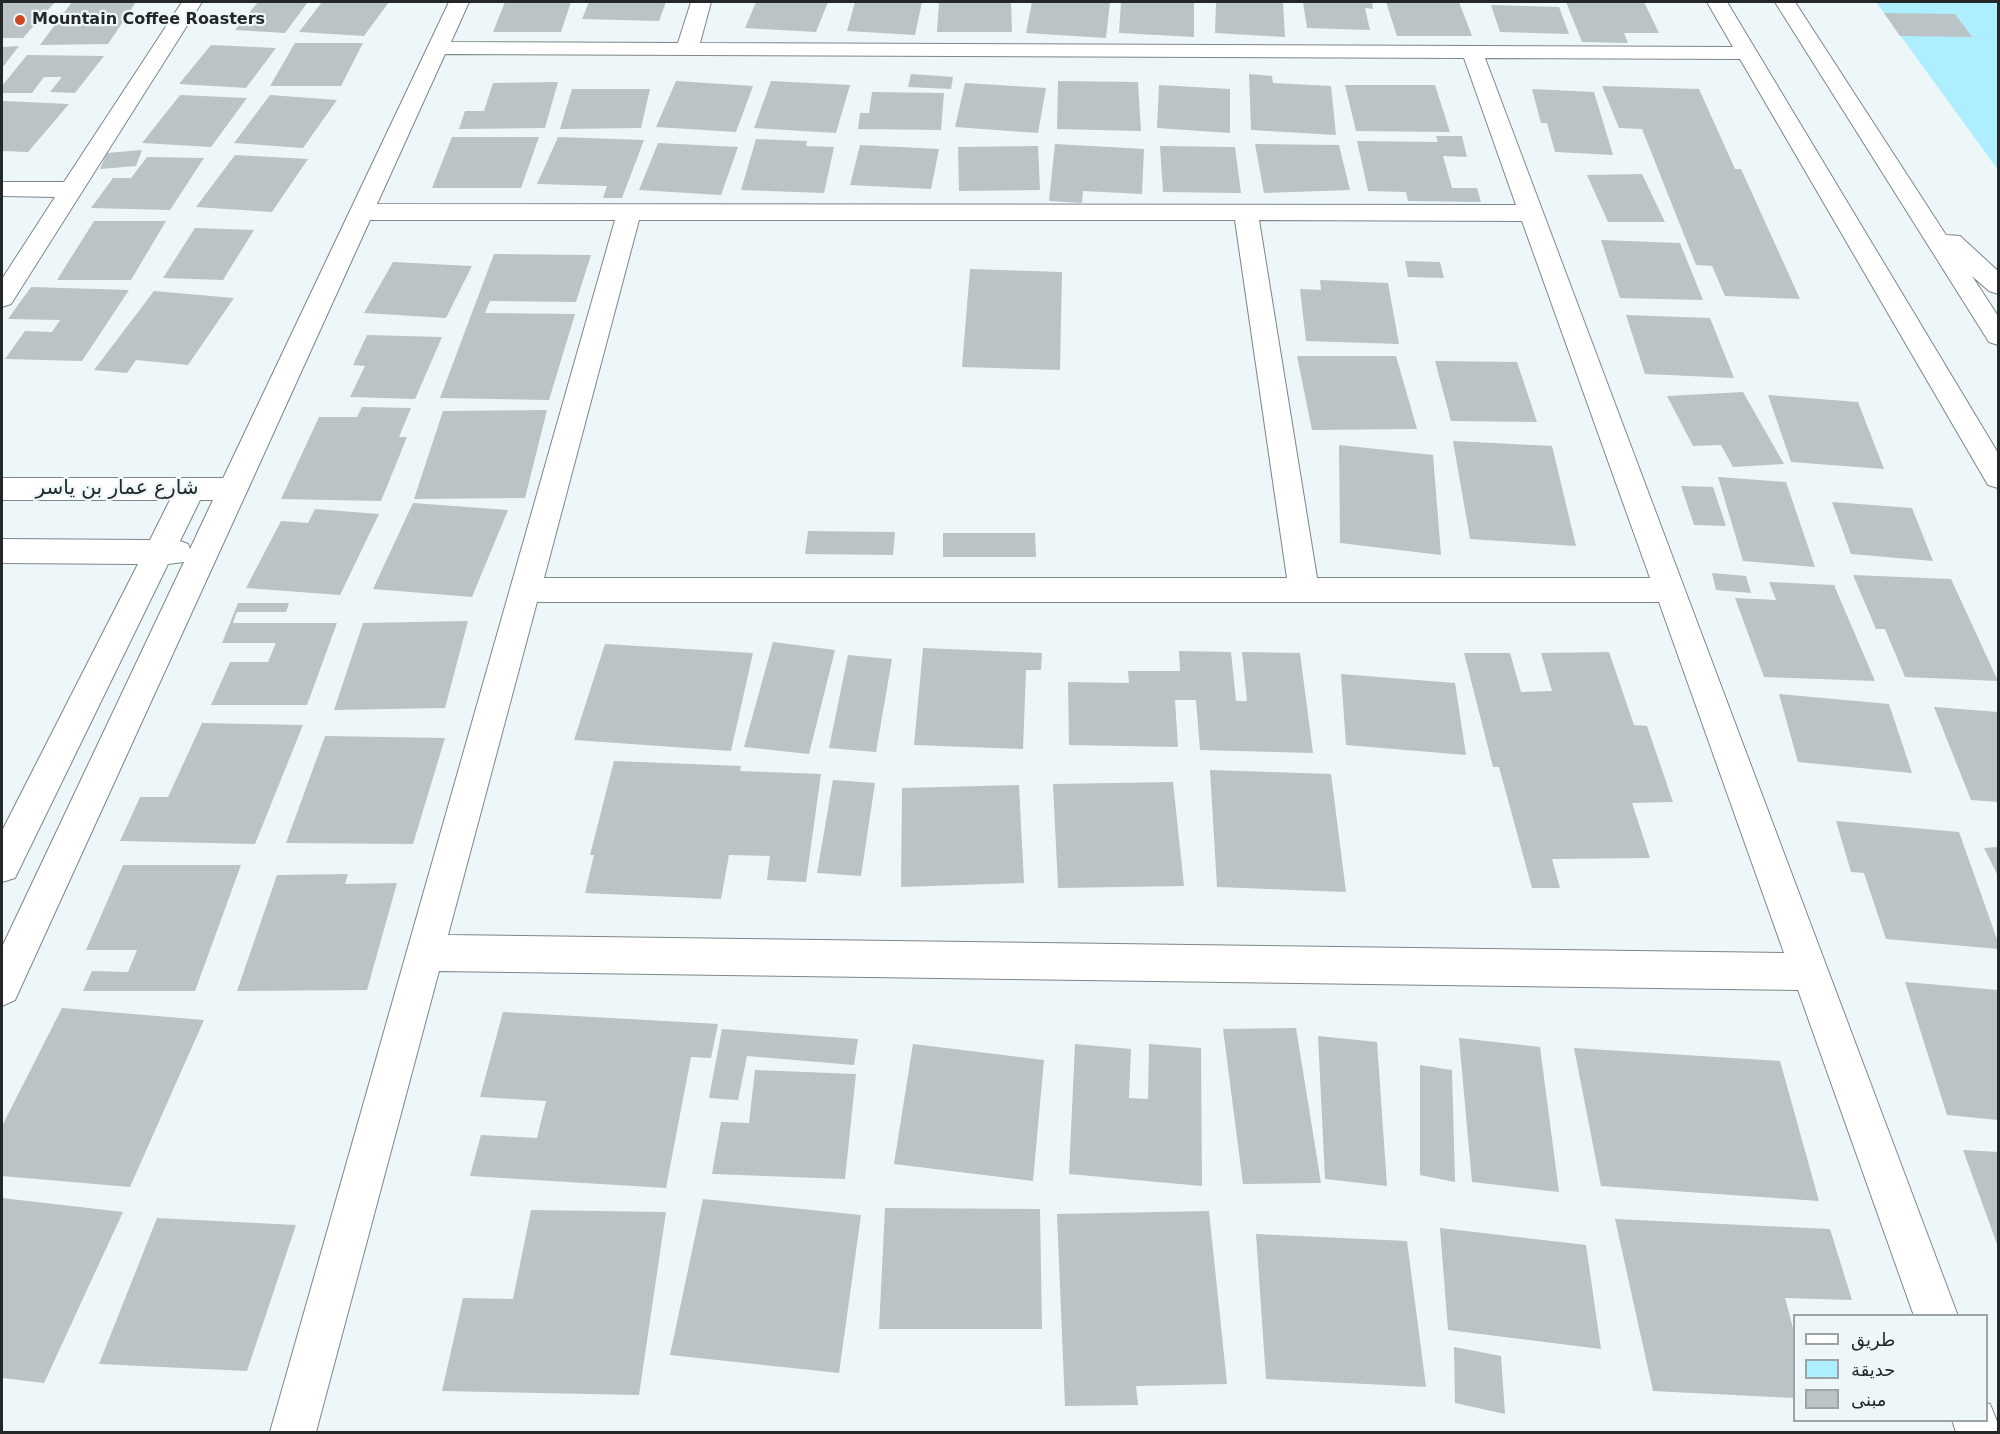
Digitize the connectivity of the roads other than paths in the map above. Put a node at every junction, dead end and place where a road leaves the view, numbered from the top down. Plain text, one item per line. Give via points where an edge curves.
1 (192, 2) edge
2 (459, 2) edge
3 (701, 2) edge
4 (1717, 2) edge
5 (1785, 2) edge
6 (437, 48) junction
7 (687, 49) junction
8 (1472, 52) junction
9 (1749, 52) junction
10 (2, 189) edge
11 (71, 190) junction
12 (361, 212) junction
13 (629, 212) junction
14 (1246, 213) junction
15 (1531, 213) junction
16 (1923, 218) junction
17 (1998, 285) edge
18 (2, 298) edge
19 (1998, 336) edge
20 (1998, 477) edge
21 (2, 489) edge
22 (232, 489) junction
23 (190, 490) junction
24 (2, 551) edge
25 (159, 552) junction
26 (204, 552) junction
27 (525, 590) junction
28 (1304, 590) junction
29 (1670, 590) junction
30 (2, 866) edge
31 (425, 953) junction
32 (1811, 972) junction
33 (2, 987) edge
34 (1935, 1314) edge
35 (293, 1432) edge

1 - 11 street
2 - 6 street
3 - 7 street
4 - 9 street
5 - 16 street
6 - 7 street
6 - 12 street
7 - 8 street
8 - 9 street
8 - 15 street
9 - 20 street
10 - 11 street
11 - 18 street
12 - 13 street
12 - 22 street
13 - 14 street
13 - 27 street
14 - 15 street
14 - 28 street
15 - 29 street
16 - 17 street
16 - 19 street
21 - 23 street, شارع عمار بن ياسر
22 - 23 street, شارع عمار بن ياسر
22 - 26 street
23 - 25 street
24 - 25 street
25 - 26 street
25 - 30 street
26 - 33 street
27 - 28 street
27 - 31 street
28 - 29 street
29 - 32 street
31 - 32 street
31 - 35 street
32 - 34 street

